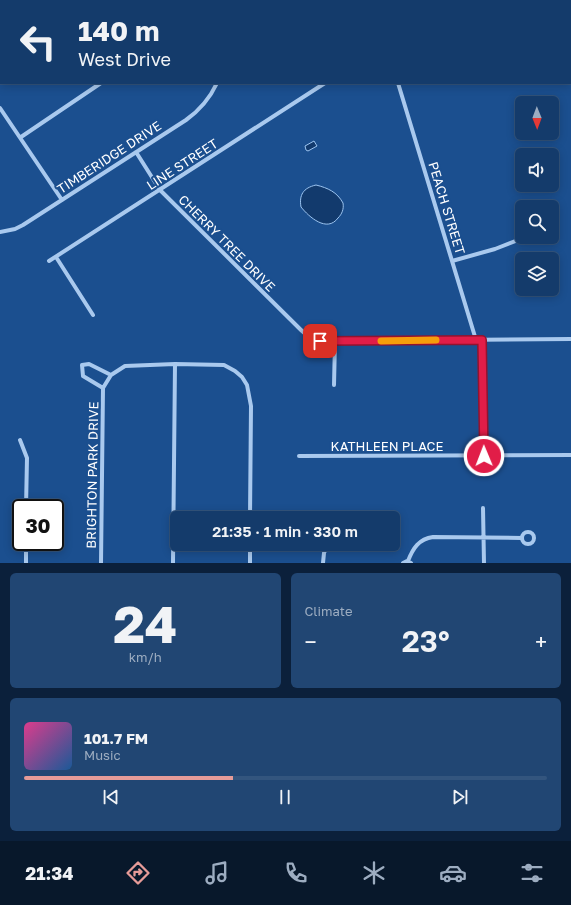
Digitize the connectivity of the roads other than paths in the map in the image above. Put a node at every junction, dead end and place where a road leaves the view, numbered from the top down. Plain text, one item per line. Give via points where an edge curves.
1 (100, 84) edge
2 (217, 84) edge
3 (323, 84) edge
4 (398, 84) edge
5 (0, 108) edge
6 (20, 137) junction
7 (136, 152) junction
8 (160, 190) junction
9 (62, 200) junction
10 (0, 232) edge
11 (515, 241) edge
12 (56, 257) junction
13 (452, 261) junction
14 (49, 262) dead end
15 (93, 315) dead end
16 (571, 339) edge
17 (476, 340) junction
18 (482, 340) junction
19 (335, 341) junction
20 (175, 364) junction
21 (111, 375) junction
22 (334, 385) dead end
23 (103, 388) junction
24 (20, 440) dead end
25 (571, 455) edge
26 (299, 456) dead end
27 (484, 456) junction
28 (26, 499) edge
29 (483, 508) dead end
30 (250, 511) edge
31 (484, 537) junction
32 (522, 538) dead end
33 (26, 551) edge
34 (250, 551) edge
35 (325, 551) edge
36 (410, 562) edge
37 (26, 563) edge
38 (101, 563) edge
39 (173, 563) edge
40 (250, 563) edge
41 (324, 563) edge
42 (402, 563) edge
43 (484, 563) edge

1 - 6 street
2 - 7 street, TIMBERIDGE DRIVE via 196,113
3 - 8 street, LINE STREET
4 - 13 street, PEACH STREET
5 - 6 street
6 - 9 street
7 - 8 street, CHERRY TREE DRIVE
7 - 9 street, TIMBERIDGE DRIVE
8 - 12 street, LINE STREET
8 - 19 street, CHERRY TREE DRIVE via 307,336
9 - 10 street, TIMBERIDGE DRIVE via 23,225
11 - 13 street
12 - 14 street, LINE STREET
12 - 15 street
13 - 17 street, PEACH STREET
16 - 18 street
17 - 18 street
17 - 19 street
18 - 27 street
19 - 22 street
20 - 21 street via 125,366
20 - 30 street via 224,364 239,374 247,385 251,406
20 - 39 street
21 - 23 street, BRIGHTON PARK DRIVE
21 - 23 street, BRIGHTON PARK DRIVE via 89,364 82,365 83,376
23 - 38 street, BRIGHTON PARK DRIVE
24 - 28 street via 27,458
25 - 27 street, KATHLEEN PLACE
26 - 27 street, KATHLEEN PLACE
29 - 31 street
31 - 32 street
31 - 36 street via 427,538 413,550
31 - 43 street
33 - 37 street
34 - 40 street
35 - 41 street
36 - 42 street

